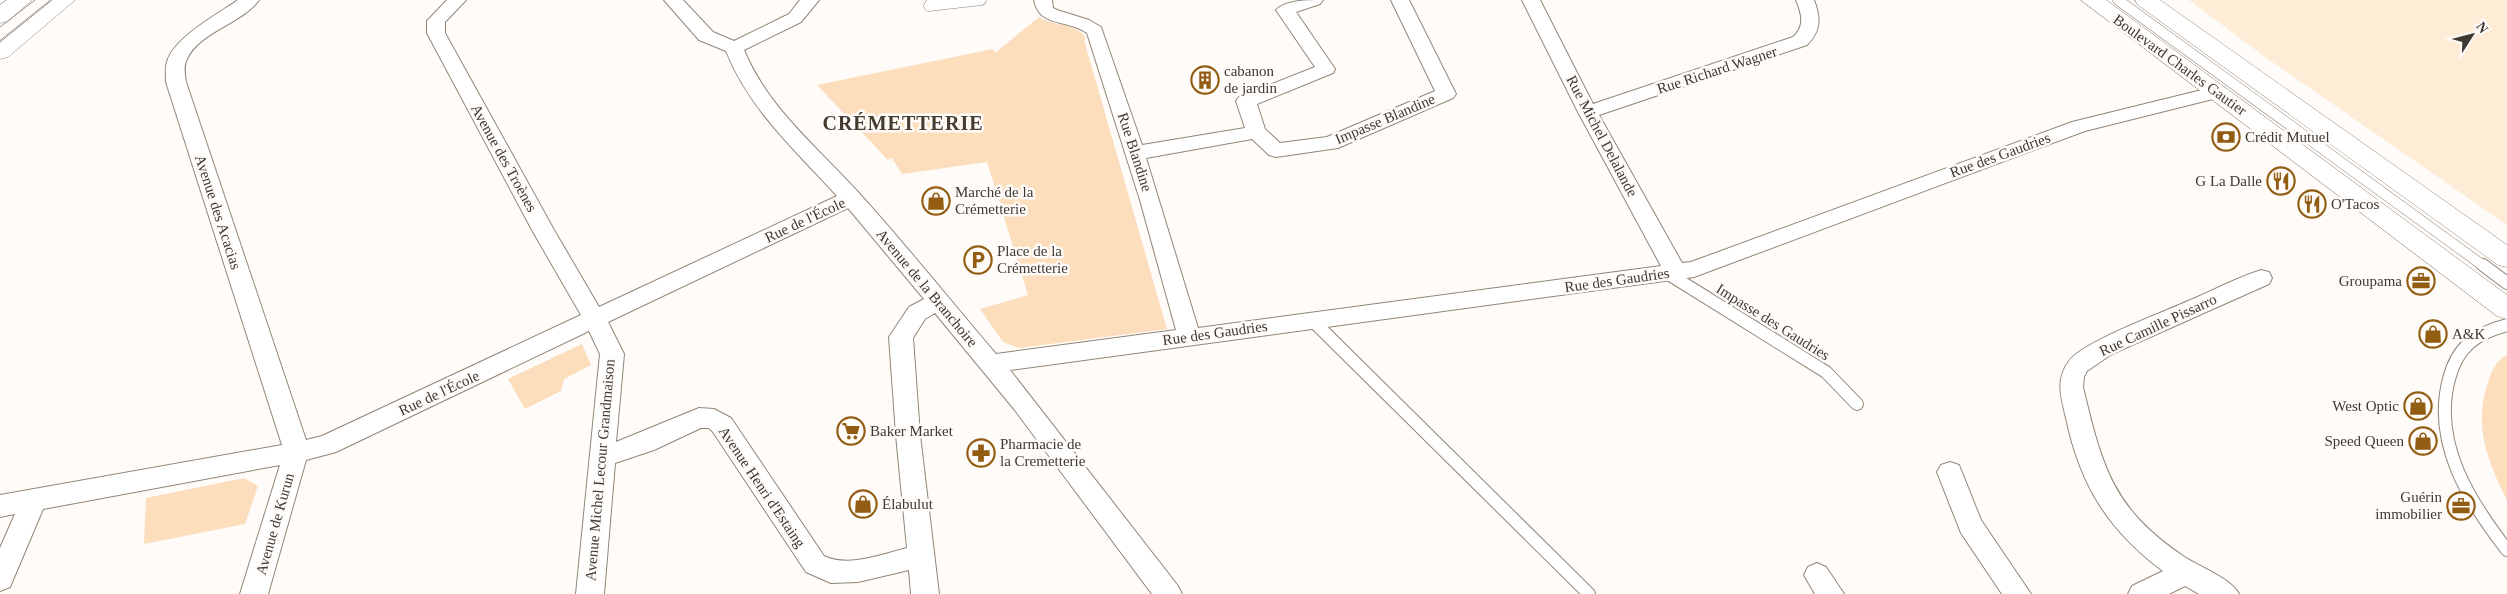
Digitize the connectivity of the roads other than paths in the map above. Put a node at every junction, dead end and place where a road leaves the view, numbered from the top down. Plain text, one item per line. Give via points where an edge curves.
1 (21, 0) edge
2 (64, 0) edge
3 (250, 0) edge
4 (457, 0) edge
5 (673, 0) edge
6 (810, 0) edge
7 (933, 0) edge
8 (981, 0) edge
9 (1043, 0) edge
10 (1314, 0) edge
11 (1400, 0) edge
12 (1531, 0) edge
13 (1805, 0) edge
14 (2092, 0) edge
15 (2118, 0) edge
16 (2146, 0) edge
17 (0, 16) edge
18 (734, 48) junction
19 (0, 52) edge
20 (2218, 92) junction
21 (1588, 112) junction
22 (1256, 132) junction
23 (1136, 153) junction
24 (851, 198) junction
25 (2507, 258) edge
26 (1672, 272) junction
27 (2261, 278) dead end
28 (2507, 283) edge
29 (939, 301) junction
30 (2507, 309) edge
31 (595, 319) junction
32 (1312, 320) junction
33 (2507, 325) edge
34 (1189, 337) junction
35 (991, 364) junction
36 (1857, 404) dead end
37 (294, 453) junction
38 (602, 457) junction
39 (1950, 472) dead end
40 (34, 500) junction
41 (0, 506) edge
42 (2507, 550) edge
43 (921, 556) junction
44 (2188, 572) junction
45 (0, 580) edge
46 (254, 594) edge
47 (590, 594) edge
48 (925, 594) edge
49 (1168, 594) edge
50 (1589, 594) edge
51 (2016, 594) edge
52 (2142, 594) edge
53 (2226, 594) edge

1 - 17 main road
2 - 19 main road
3 - 37 street, Avenue des Acacias via 186,46 176,63 176,82 292,432
4 - 31 street, Avenue des Troènes via 436,21 436,33
5 - 18 street via 706,36
6 - 18 street via 795,18
7 - 8 lane via 929,6
9 - 23 street, Rue Blandine via 1045,10 1051,15 1081,22 1095,31
10 - 22 street via 1285,10 1326,69 1246,101
11 - 22 street, Impasse Blandine via 1446,94 1331,143 1276,150
12 - 21 street, Rue Michel Delalande
13 - 21 street, Rue Richard Wagner via 1812,20 1807,36 1800,41
14 - 20 main road, Boulevard Charles Gautier
15 - 28 lane, Boulevard Charles Gautier
16 - 25 main road
18 - 24 street, Avenue de la Branchoire via 742,68 767,108
20 - 26 street, Rue des Gaudries via 2079,126 1694,269
20 - 30 main road, Boulevard Charles Gautier
21 - 26 street, Rue Michel Delalande
22 - 23 street
23 - 34 street, Rue Blandine
24 - 29 street, Avenue de la Branchoire
24 - 31 street, Rue de l'École
26 - 32 street, Rue des Gaudries
26 - 36 lane, Impasse des Gaudries via 1826,372
27 - 44 street, Rue Camille Pissarro via 2104,348 2079,365 2072,376 2071,387 2091,464 2100,485 2134,529
29 - 35 street, Avenue de la Branchoire
29 - 43 street via 917,313 901,337
31 - 37 street, Rue de l'École via 327,445
31 - 38 street, Avenue Michel Lecour Grandmaison via 612,354
32 - 34 street, Rue des Gaudries
32 - 50 lane
33 - 42 lane via 2477,336 2458,353 2446,382 2443,422 2456,466 2469,493
34 - 35 street, Rue des Gaudries
35 - 49 street, Avenue de la Branchoire
37 - 40 street, Rue de l'École
37 - 46 street, Avenue de Kurun
38 - 43 street, Avenue Henri d'Estaing via 645,443 699,418 714,418 815,564 831,572 858,571
38 - 47 street, Avenue Michel Lecour Grandmaison
39 - 51 street via 1970,524
40 - 41 street, Rue de l'École
40 - 45 street
43 - 48 street
44 - 52 street
44 - 53 street, Rue Camille Pissarro

